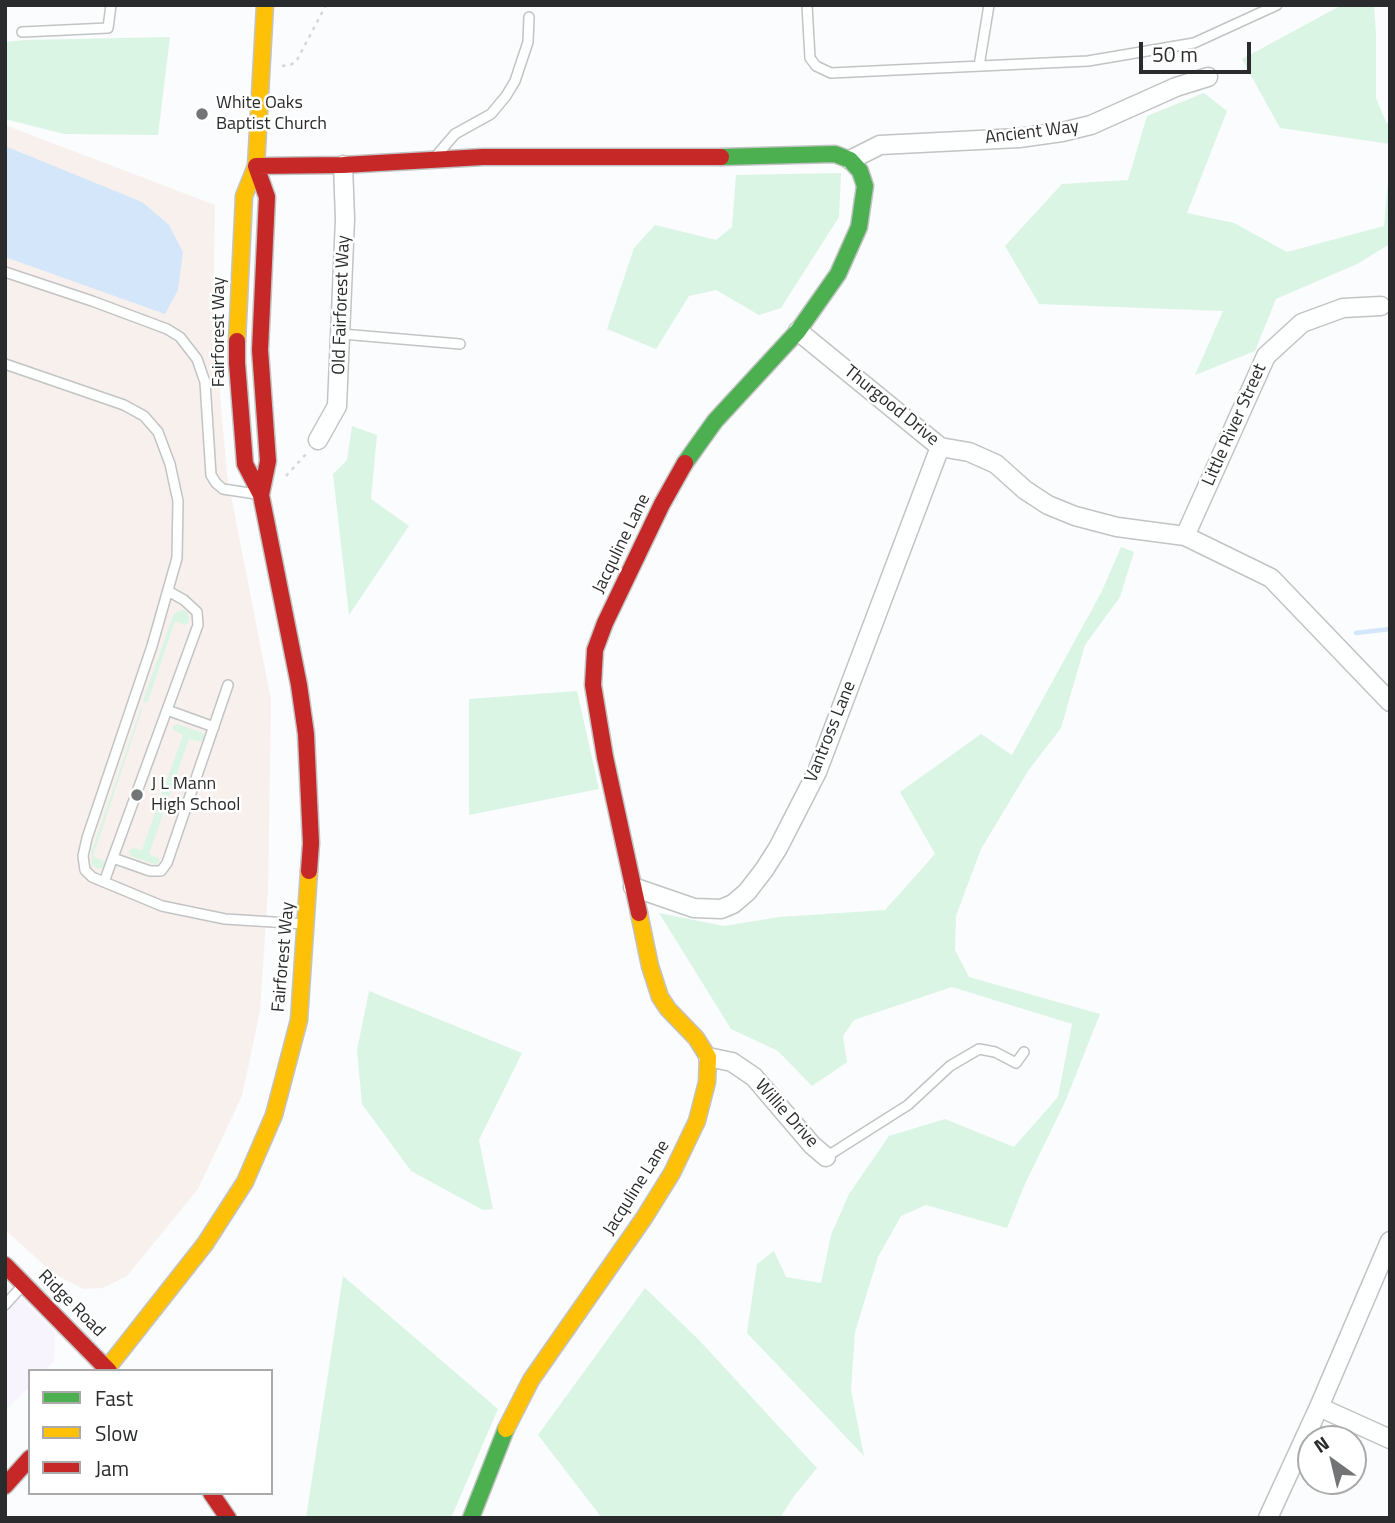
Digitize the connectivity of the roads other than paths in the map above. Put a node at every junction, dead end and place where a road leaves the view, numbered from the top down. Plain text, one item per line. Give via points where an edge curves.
1 (111, 5) edge
2 (265, 5) edge
3 (807, 5) edge
4 (989, 5) edge
5 (1277, 5) edge
6 (529, 17) dead end
7 (22, 32) dead end
8 (979, 66) junction
9 (1208, 77) dead end
10 (433, 160) junction
11 (850, 160) junction
12 (343, 164) junction
13 (256, 166) junction
14 (5, 272) edge
15 (1387, 305) edge
16 (798, 331) junction
17 (342, 334) junction
18 (460, 344) dead end
19 (5, 364) edge
20 (318, 440) dead end
21 (940, 447) junction
22 (261, 495) junction
23 (1185, 536) junction
24 (168, 592) junction
25 (228, 685) dead end
26 (1390, 702) edge
27 (167, 710) junction
28 (214, 727) junction
29 (113, 858) junction
30 (104, 882) junction
31 (633, 887) junction
32 (307, 924) junction
33 (1024, 1052) dead end
34 (708, 1057) junction
35 (826, 1157) joint
36 (1390, 1241) edge
37 (5, 1265) edge
38 (24, 1284) junction
39 (5, 1305) edge
40 (106, 1369) edge
41 (108, 1369) edge
42 (1319, 1407) junction
43 (1390, 1439) edge
44 (28, 1460) edge
45 (5, 1486) edge
46 (212, 1495) edge
47 (228, 1518) edge
48 (471, 1518) edge
49 (1268, 1518) edge

1 - 7 lane via 108,28
2 - 13 street, Fairforest Way
3 - 8 lane via 810,58 823,71
4 - 8 lane
5 - 8 lane via 1194,43 1088,61
6 - 10 lane via 528,42 506,96 491,114 455,134
9 - 11 street, Ancient Way via 1091,125 1062,132 880,145
10 - 11 street via 808,153
10 - 12 street
11 - 16 street, Jacquline Lane via 865,186 859,227 838,274
12 - 13 street
12 - 17 street, Old Fairforest Way
13 - 22 street, Fairforest Way via 267,197 260,349 268,461
13 - 22 street, Fairforest Way via 244,196 237,363 245,464
14 - 22 lane via 180,337 197,359 205,382 211,475 223,489
15 - 23 street, Little River Street via 1343,308 1302,323 1266,356
16 - 21 street, Thurgood Drive
16 - 31 street, Jacquline Lane via 691,452 595,650 595,701
17 - 18 lane
17 - 20 street, Old Fairforest Way via 337,406
19 - 24 lane via 124,405 144,416 158,432 178,501 177,558
21 - 23 street, Thurgood Drive via 969,452 996,464 1035,498 1075,516
21 - 31 street, Vantross Lane via 817,772 765,870 747,892 721,909 694,908
22 - 32 street, Fairforest Way via 306,734 311,843
23 - 26 street, Thurgood Drive via 1271,578
24 - 27 lane via 197,612 198,625
24 - 30 lane via 83,856 85,870
25 - 28 lane
27 - 28 lane
27 - 29 lane
28 - 29 lane via 161,871
29 - 30 lane
30 - 32 lane via 162,905 225,919
31 - 34 street, Jacquline Lane via 660,997
32 - 41 street, Fairforest Way via 299,1020 284,1083 257,1158 205,1244
33 - 35 lane via 1016,1063 979,1049 950,1066 908,1105
34 - 35 street, Willie Drive via 732,1062 754,1077
34 - 48 street, Jacquline Lane via 705,1097 673,1173 531,1380 510,1419
36 - 42 street
37 - 38 street, Ridge Road
38 - 39 lane
38 - 40 street, Ridge Road
42 - 43 street
42 - 49 street
44 - 45 street
46 - 47 street

